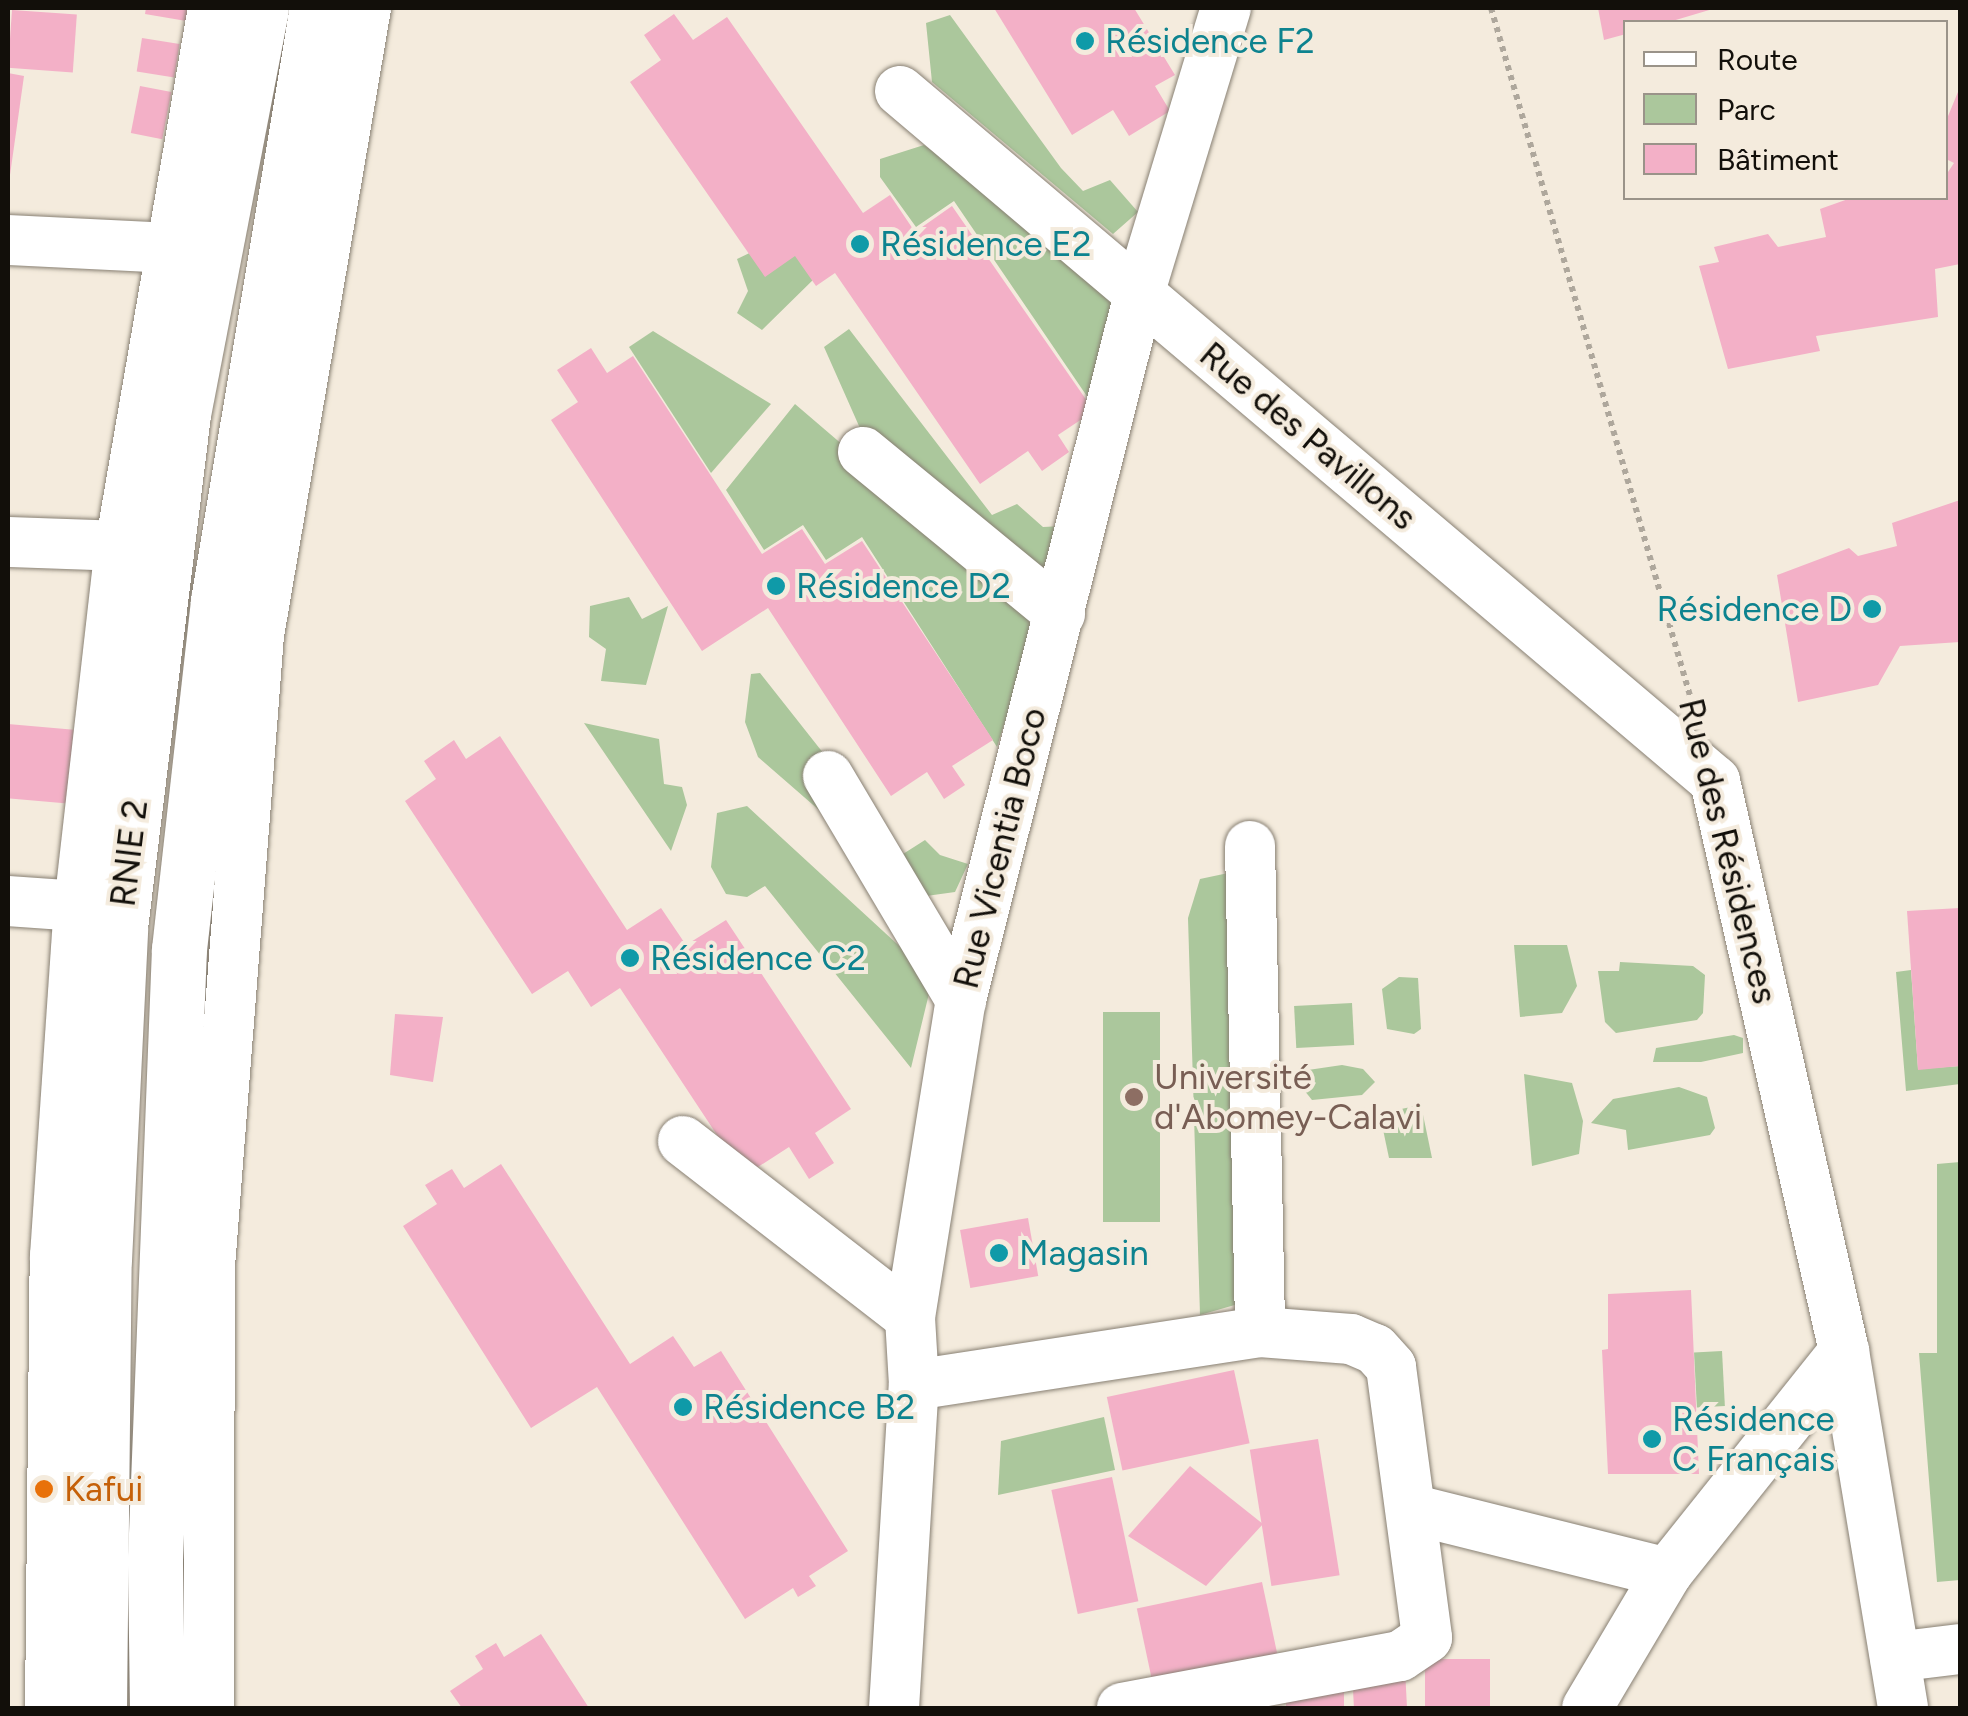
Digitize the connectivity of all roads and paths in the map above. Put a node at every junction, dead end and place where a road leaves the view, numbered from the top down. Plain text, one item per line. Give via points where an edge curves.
1 (213, 8) edge
2 (261, 8) edge
3 (318, 8) edge
4 (366, 8) edge
5 (1226, 8) edge
6 (1491, 8) edge
7 (900, 91) dead end
8 (8, 240) edge
9 (172, 248) junction
10 (1140, 294) junction
11 (863, 452) dead end
12 (8, 542) edge
13 (120, 546) junction
14 (1060, 614) junction
15 (1693, 706) dead end
16 (828, 776) dead end
17 (1715, 782) joint
18 (1250, 846) dead end
19 (8, 902) edge
20 (79, 906) junction
21 (961, 1000) junction
22 (683, 1140) dead end
23 (910, 1317) junction
24 (1260, 1332) junction
25 (1844, 1352) junction
26 (914, 1385) junction
27 (1411, 1509) junction
28 (1667, 1573) junction
29 (27, 1607) edge
30 (1960, 1648) edge
31 (1895, 1657) junction
32 (50, 1708) edge
33 (99, 1708) edge
34 (157, 1708) edge
35 (209, 1708) edge
36 (894, 1708) edge
37 (1122, 1708) edge
38 (1586, 1708) edge
39 (1903, 1708) edge

1 - 9 street
2 - 33 highway, RNIE 2 / RNIE 2 via 183,414 120,927 104,1260
3 - 34 highway, RNIE 2 / RNIE 2 via 218,601 179,950 156,1539
4 - 35 street via 299,373 257,654 210,1266
5 - 10 street, Rue Vicentia Boco
6 - 15 path, Rue des Résidences
7 - 10 street, Rue des Pavillons
8 - 9 street
9 - 13 street
10 - 14 street, Rue Vicentia Boco
10 - 17 street, Rue des Pavillons
11 - 14 street
12 - 13 street
13 - 20 street
14 - 21 street, Rue Vicentia Boco
16 - 21 street
17 - 25 street, Rue des Résidences
18 - 24 street
19 - 20 street
20 - 29 street
21 - 23 street, Rue Vicentia Boco
22 - 23 street
23 - 26 street, Rue Vicentia Boco
24 - 26 street
24 - 27 street via 1351,1339 1375,1349 1391,1367
25 - 28 street
25 - 31 street, Rue des Résidences
26 - 36 street, Rue Vicentia Boco
27 - 28 street
27 - 37 street via 1427,1638 1400,1656
28 - 38 street
29 - 32 street
30 - 31 street
31 - 39 street, Rue des Résidences

